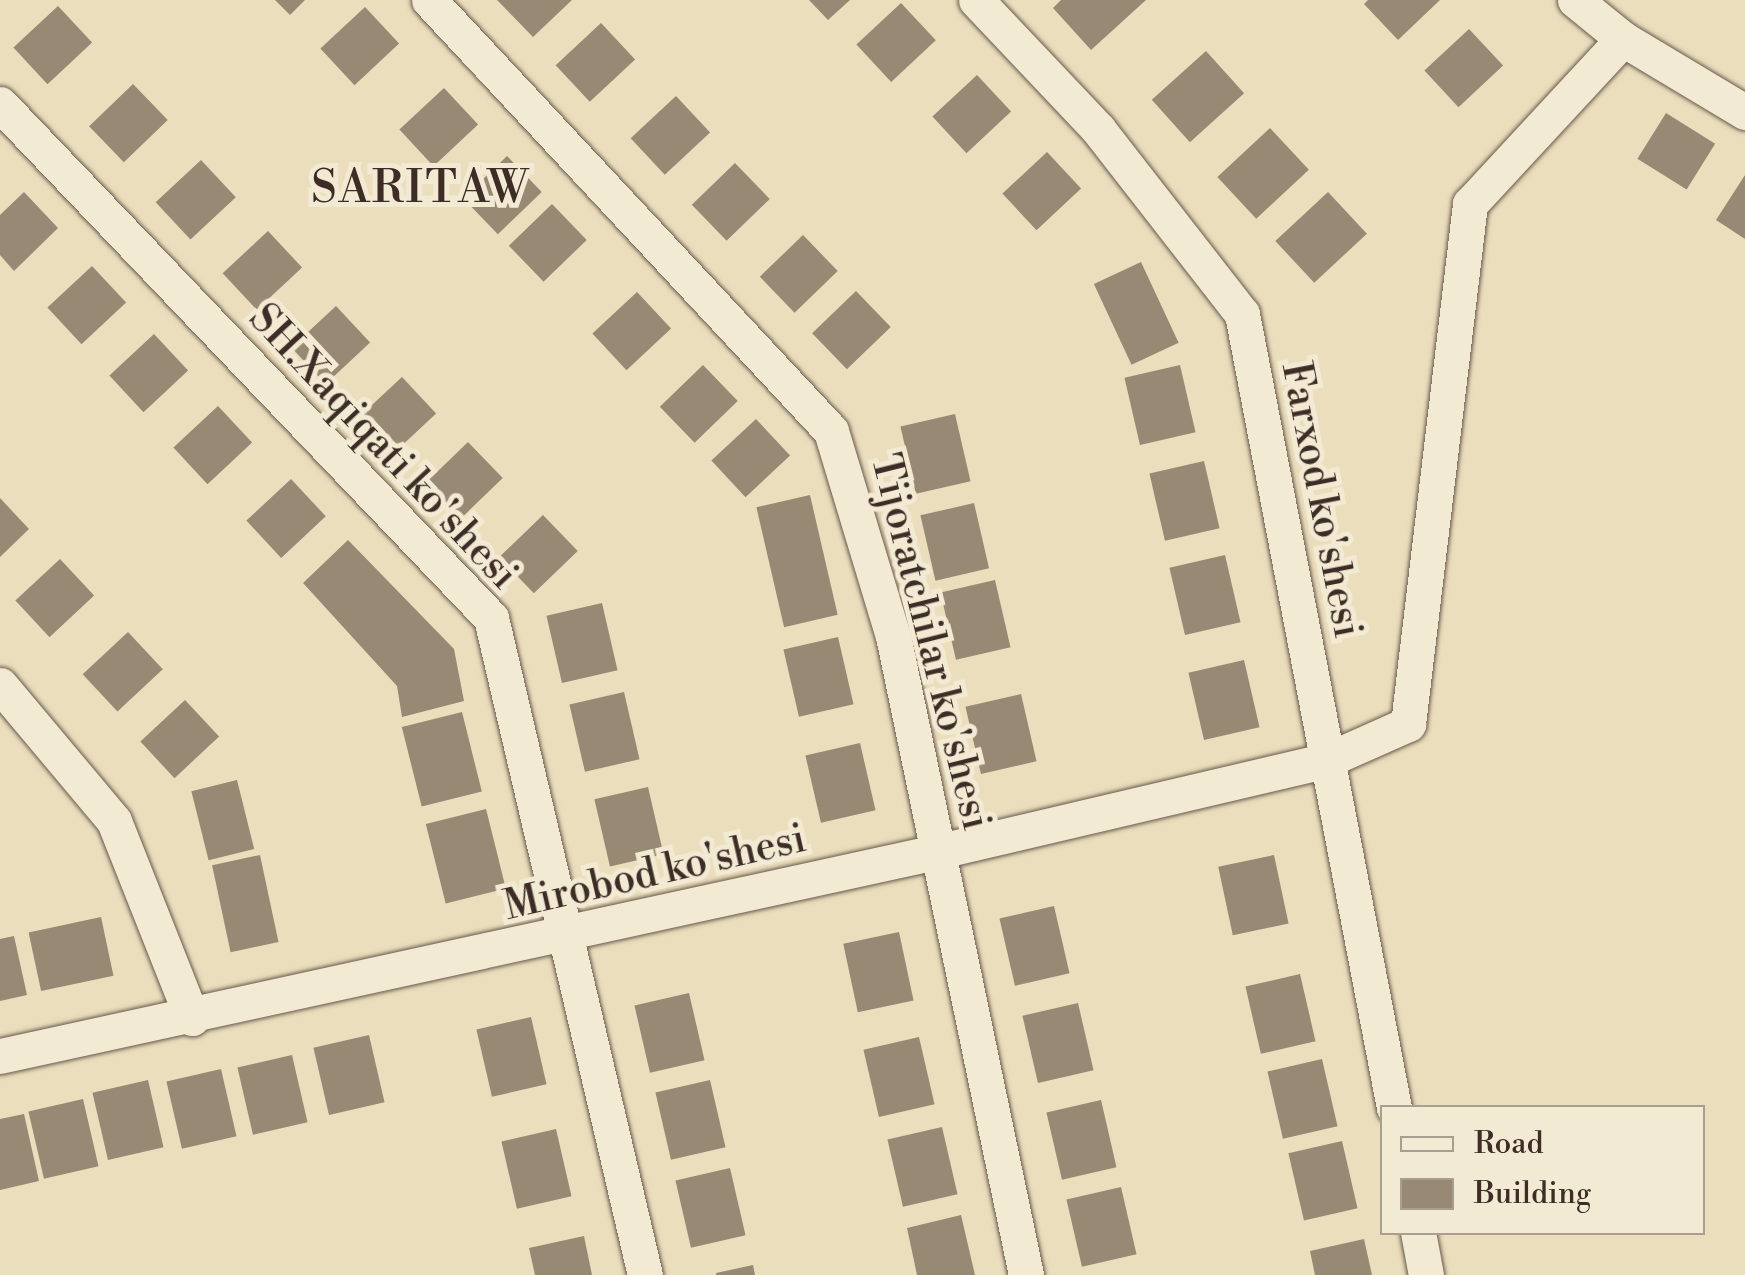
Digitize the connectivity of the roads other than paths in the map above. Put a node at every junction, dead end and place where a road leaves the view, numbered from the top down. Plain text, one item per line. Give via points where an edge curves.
1 (429, 0) edge
2 (976, 0) edge
3 (1575, 0) edge
4 (1623, 39) junction
5 (0, 104) edge
6 (1745, 112) edge
7 (0, 685) edge
8 (1327, 760) junction
9 (940, 851) junction
10 (569, 937) junction
11 (192, 1018) junction
12 (0, 1056) edge
13 (1393, 1105) edge
14 (1419, 1235) edge
15 (646, 1275) edge
16 (1026, 1275) edge
17 (1426, 1275) edge

1 - 9 street, Tijoratchilar ko'shesi via 832,431 892,636
2 - 8 street, Farxod ko'shesi via 1098,130 1242,314
3 - 4 street
4 - 6 street
4 - 8 street, Mirobod ko'shesi via 1470,204 1408,724
5 - 10 street, SH.Xaqiqati ko'shesi via 491,618
7 - 11 street via 114,821
8 - 9 street, Mirobod ko'shesi
8 - 13 street, Farxod ko'shesi
9 - 10 street, Mirobod ko'shesi
9 - 16 street, Tijoratchilar ko'shesi
10 - 11 street, Mirobod ko'shesi
10 - 15 street, SH.Xaqiqati ko'shesi
11 - 12 street, Mirobod ko'shesi
14 - 17 street

